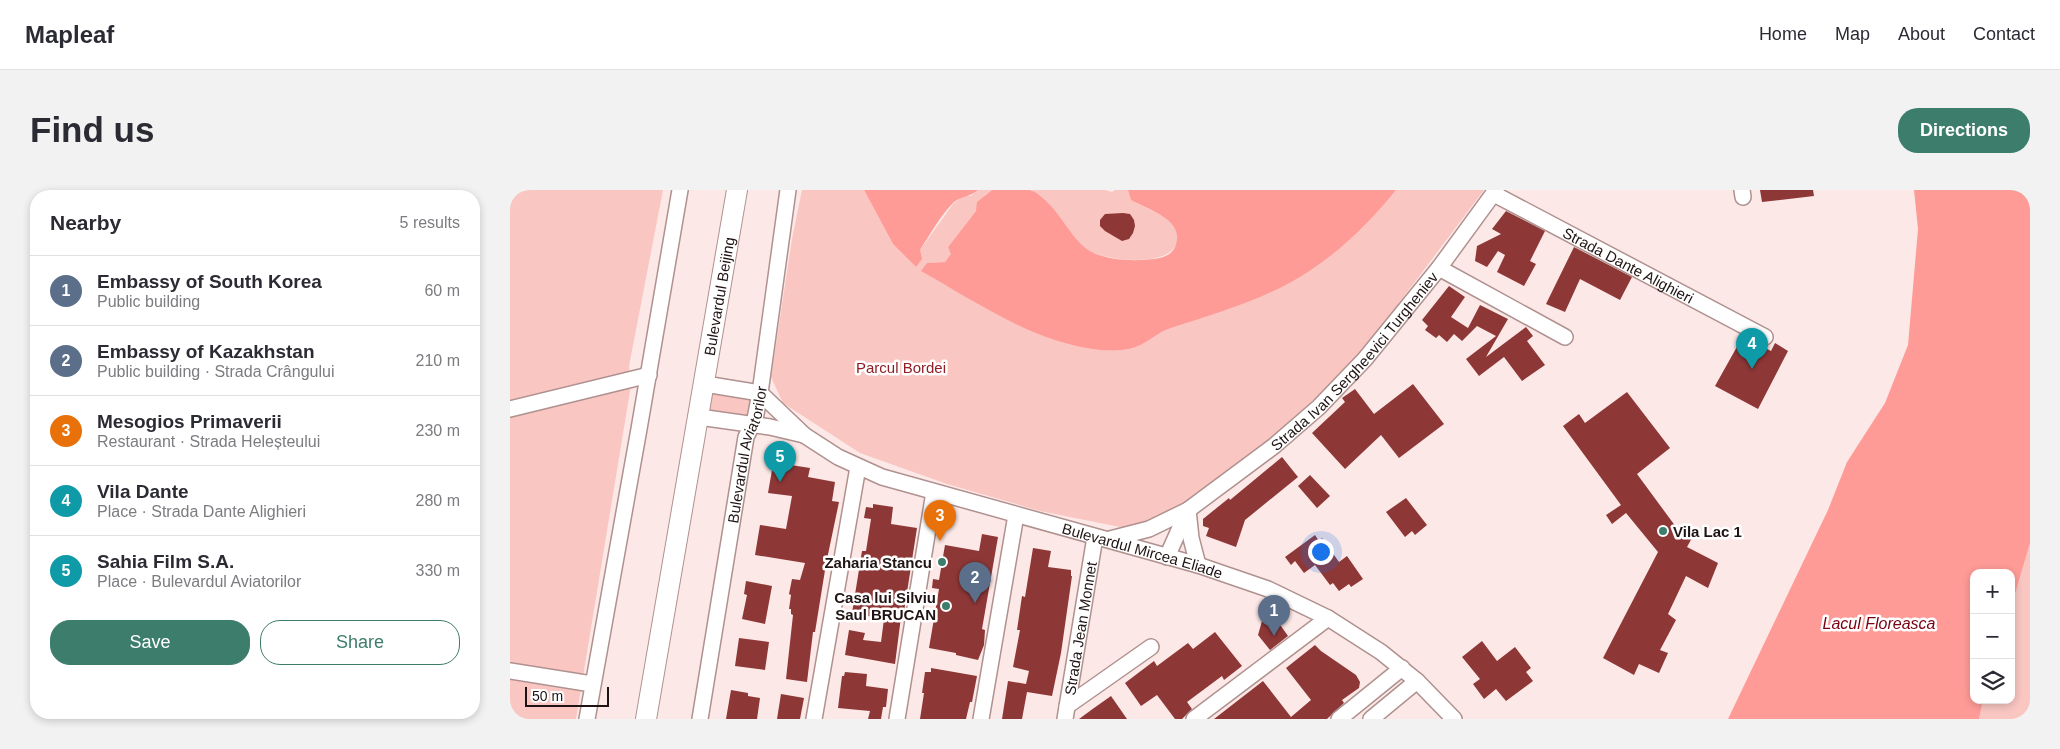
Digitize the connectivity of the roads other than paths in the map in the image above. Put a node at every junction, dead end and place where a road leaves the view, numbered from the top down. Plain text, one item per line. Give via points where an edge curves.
1 (680, 190) edge
2 (737, 190) edge
3 (788, 190) edge
4 (1495, 192) edge
5 (1439, 268) junction
6 (1565, 337) dead end
7 (1765, 337) dead end
8 (649, 375) junction
9 (760, 393) junction
10 (702, 401) junction
11 (510, 409) edge
12 (753, 425) junction
13 (804, 435) junction
14 (858, 467) junction
15 (934, 492) junction
16 (1188, 510) junction
17 (1016, 515) junction
18 (1101, 538) junction
19 (1167, 557) junction
20 (1198, 565) junction
21 (1328, 618) junction
22 (1151, 647) dead end
23 (1402, 668) junction
24 (510, 671) edge
25 (1417, 681) junction
26 (592, 684) junction
27 (1066, 712) edge
28 (587, 719) edge
29 (646, 719) edge
30 (700, 719) edge
31 (814, 719) edge
32 (897, 719) edge
33 (981, 719) edge
34 (1194, 719) edge
35 (1339, 719) edge
36 (1371, 719) edge
37 (1454, 719) edge

1 - 8 street
2 - 10 main road, Bulevardul Beijing
3 - 9 street, Bulevardul Aviatorilor
4 - 5 street, Strada Ivan Sergheevici Turgheniev
4 - 7 street, Strada Dante Alighieri
5 - 6 street
5 - 16 street, Strada Ivan Sergheevici Turgheniev via 1365,359 1319,407 1274,446
8 - 11 street
8 - 26 street
9 - 10 street
9 - 12 street, Bulevardul Aviatorilor
9 - 13 street, Bulevardul Mircea Eliade
10 - 12 street, Bulevardul Mircea Eliade
10 - 29 main road
12 - 13 street, Bulevardul Mircea Eliade
12 - 30 street, Bulevardul Aviatorilor via 746,437
13 - 14 street, Bulevardul Mircea Eliade
14 - 15 street, Bulevardul Mircea Eliade
14 - 31 street
15 - 17 street, Bulevardul Mircea Eliade
15 - 32 street
16 - 18 street, Strada Ivan Sergheevici Turgheniev via 1149,529
16 - 19 street, Strada Ivan Sergheevici Turgheniev
16 - 20 street
17 - 18 street, Bulevardul Mircea Eliade
17 - 33 street
18 - 19 street, Bulevardul Mircea Eliade
18 - 27 street, Strada Jean Monnet
19 - 20 street, Bulevardul Mircea Eliade
20 - 21 street, Bulevardul Mircea Eliade via 1268,588
21 - 23 street, Bulevardul Mircea Eliade
21 - 34 street
22 - 27 street
23 - 25 street, Bulevardul Mircea Eliade
23 - 35 street
24 - 26 street
25 - 36 street
25 - 37 street, Bulevardul Mircea Eliade
26 - 28 street

